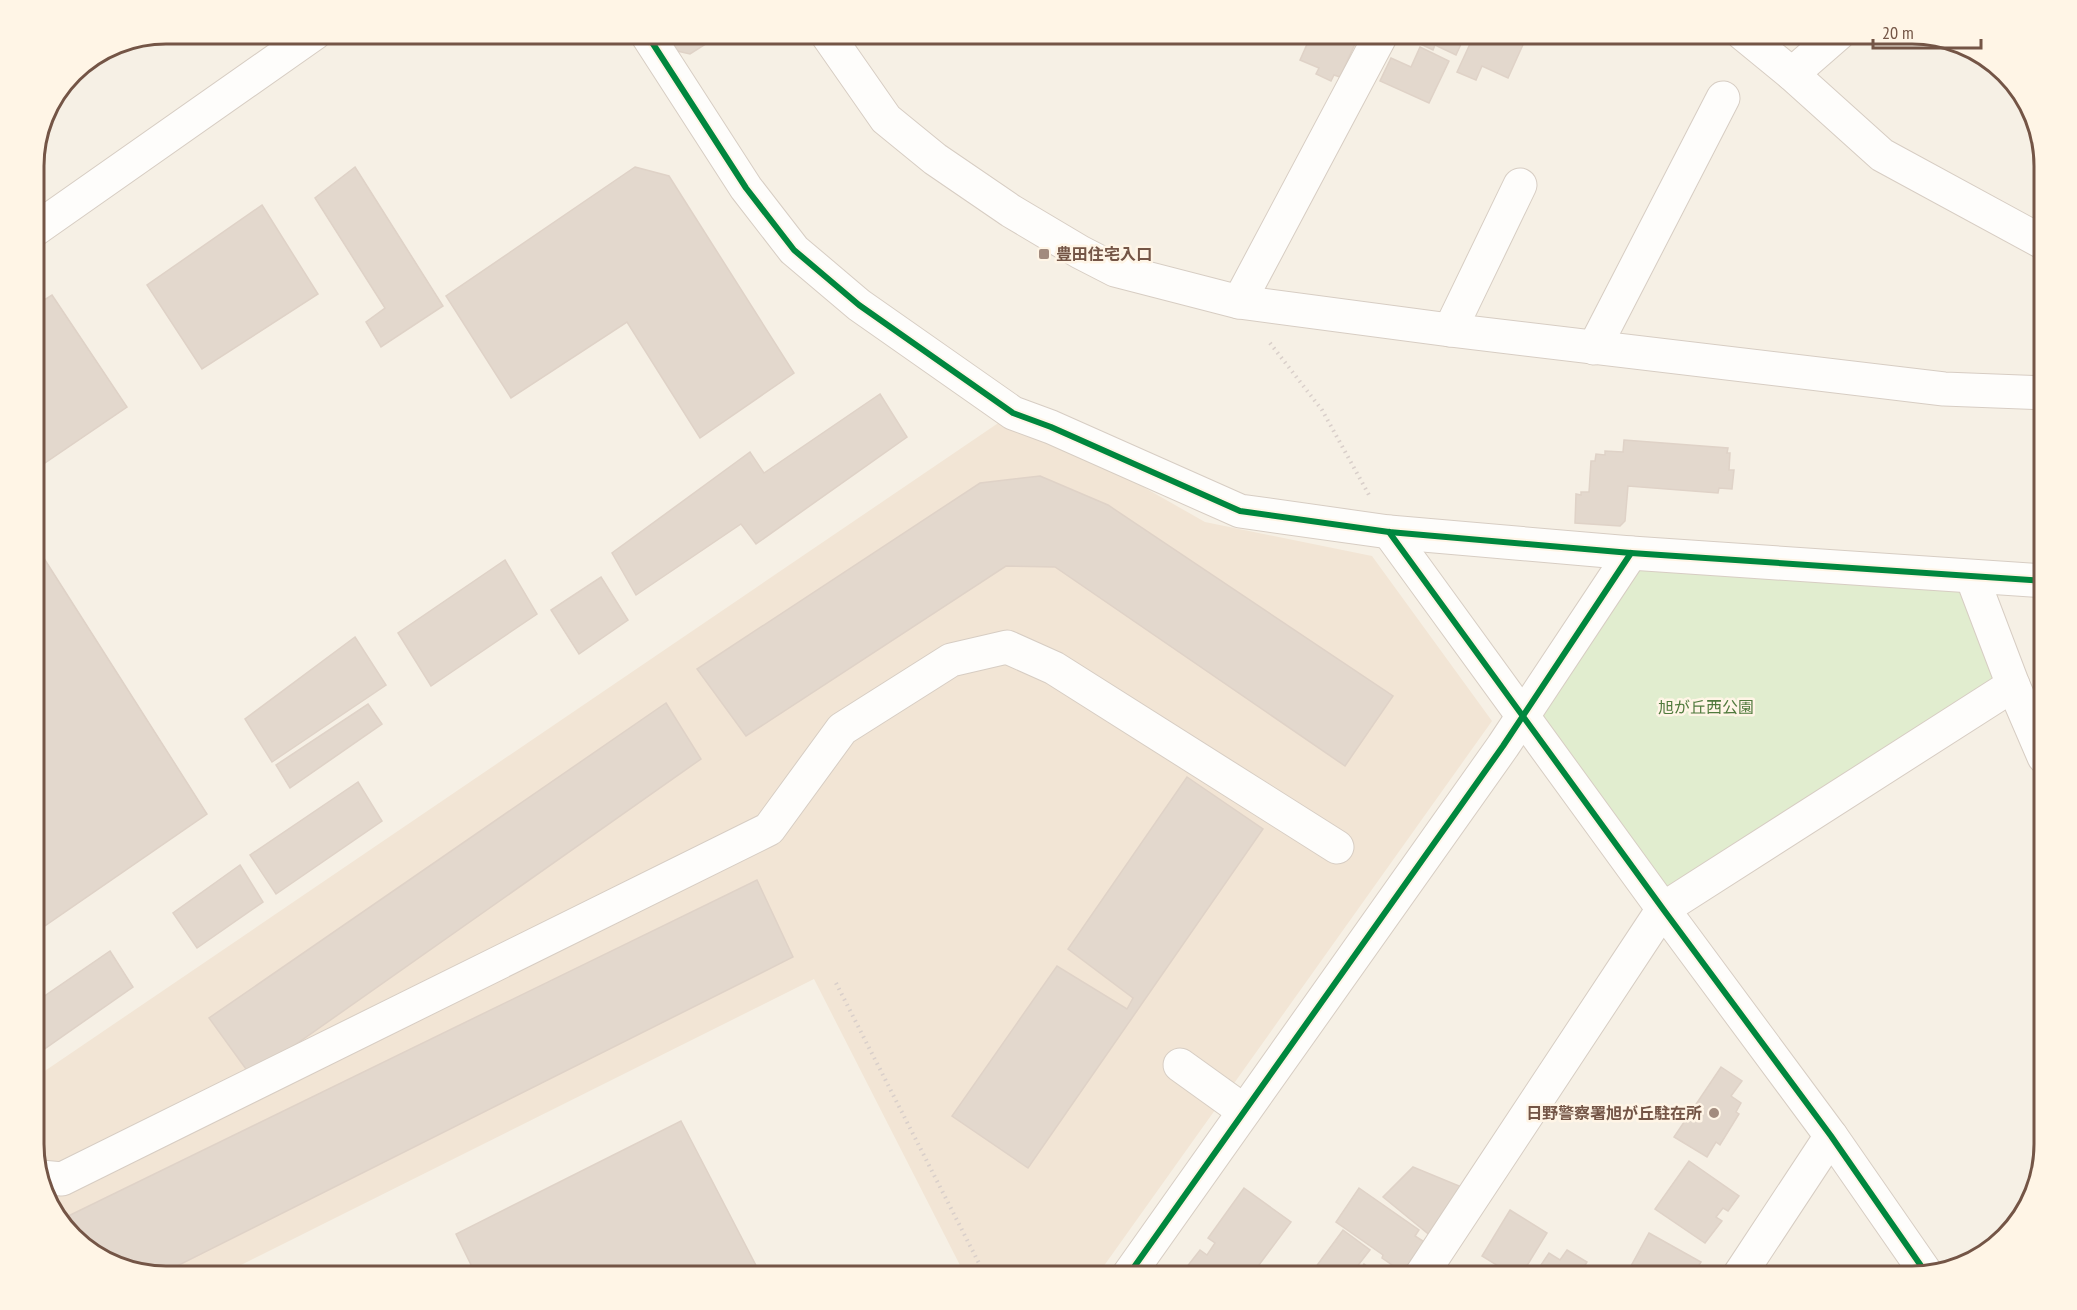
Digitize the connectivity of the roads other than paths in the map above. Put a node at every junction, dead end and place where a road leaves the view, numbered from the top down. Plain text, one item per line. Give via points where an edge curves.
1 (299, 44) edge
2 (653, 44) edge
3 (834, 44) edge
4 (1376, 44) edge
5 (1755, 44) edge
6 (1826, 44) edge
7 (1792, 74) junction
8 (1723, 98) dead end
9 (1520, 185) dead end
10 (44, 223) edge
11 (2034, 238) edge
12 (1239, 302) junction
13 (1450, 330) junction
14 (1594, 348) junction
15 (2034, 393) edge
16 (1389, 532) junction
17 (1631, 553) junction
18 (1972, 577) junction
19 (2034, 580) edge
20 (2013, 685) junction
21 (1524, 715) junction
22 (2034, 734) edge
23 (1337, 847) dead end
24 (1662, 909) junction
25 (1180, 1065) dead end
26 (1244, 1111) junction
27 (1831, 1136) junction
28 (49, 1178) edge
29 (1921, 1265) edge
30 (1135, 1266) edge
31 (1427, 1266) edge
32 (1745, 1266) edge

1 - 10 street
2 - 16 street via 746,188 794,250 859,305 1013,413 1240,511
3 - 12 street via 886,119 935,159 1011,211 1115,270
4 - 12 street
5 - 7 street
6 - 7 street
7 - 11 street via 1882,155
8 - 14 street
9 - 13 street
12 - 13 street
13 - 14 street
14 - 15 street via 1944,389
16 - 17 street
16 - 21 street
17 - 18 street
17 - 21 street
18 - 19 street
18 - 20 street
20 - 22 street
20 - 24 street
21 - 24 street
21 - 26 street
23 - 28 street via 1054,668 1007,647 951,660 842,729 769,829 62,1179
24 - 27 street
24 - 31 street
25 - 26 street
26 - 30 street
27 - 29 street
27 - 32 street

